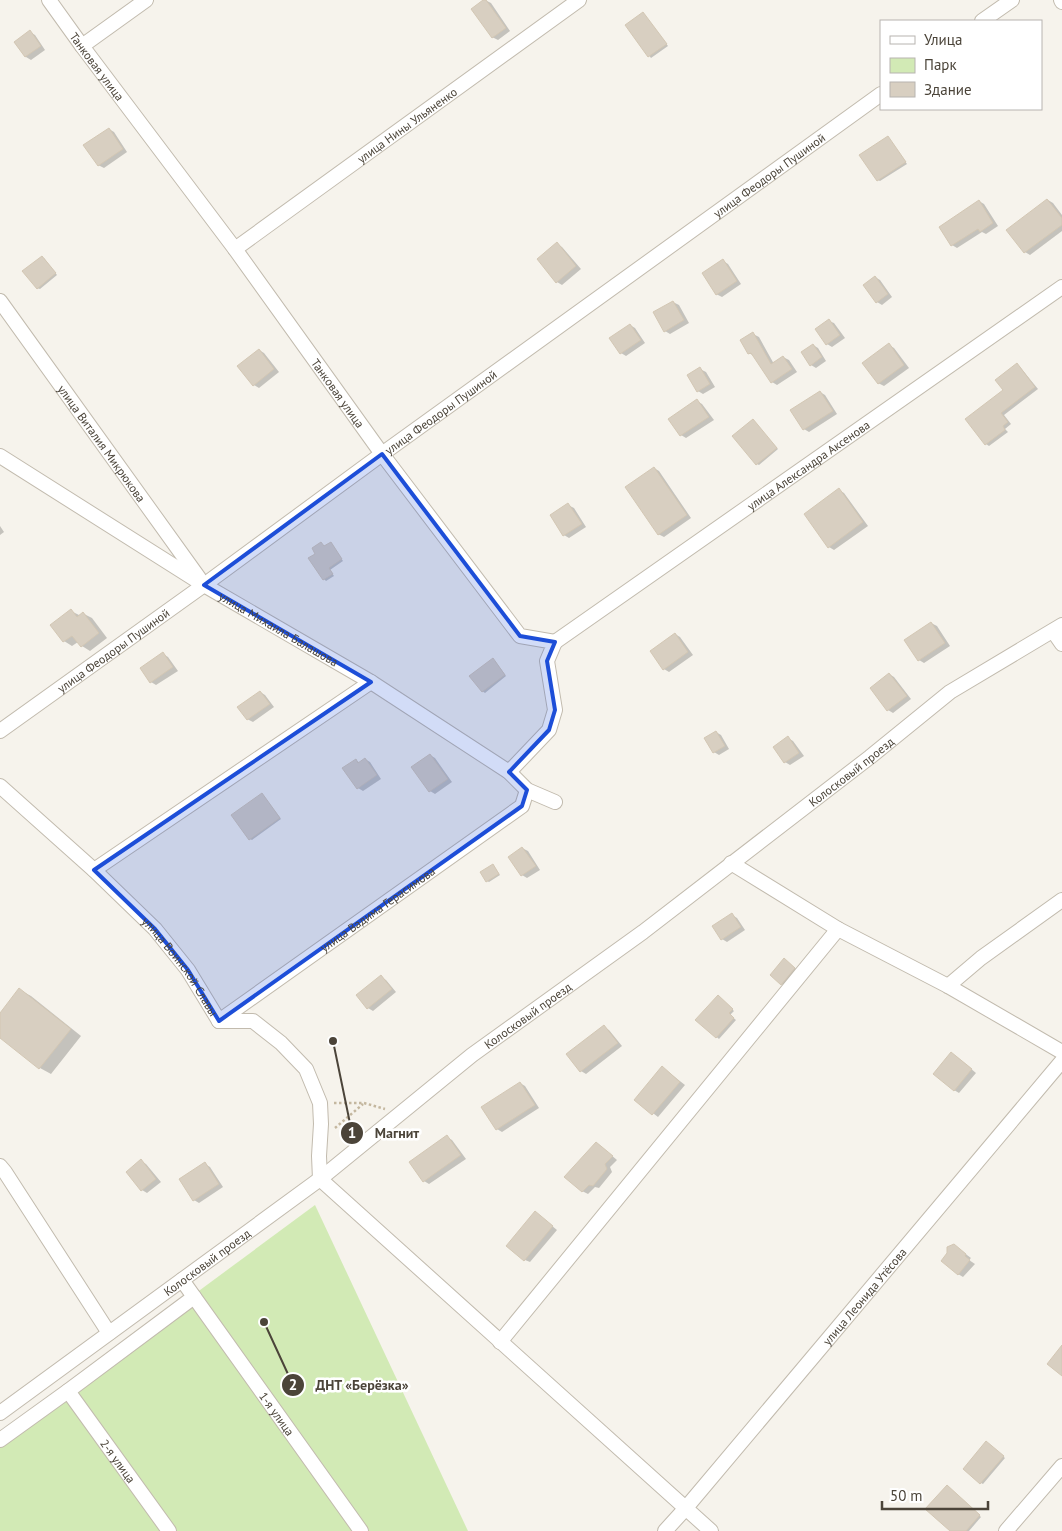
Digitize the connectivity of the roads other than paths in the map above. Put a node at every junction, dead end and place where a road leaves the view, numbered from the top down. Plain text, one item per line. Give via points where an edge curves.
1 (49, 0) edge
2 (146, 0) edge
3 (579, 0) edge
4 (1012, 0) edge
5 (983, 20) edge
6 (82, 46) junction
7 (880, 95) edge
8 (234, 248) junction
9 (1062, 287) edge
10 (0, 301) edge
11 (382, 454) junction
12 (0, 456) edge
13 (204, 585) junction
14 (1057, 628) edge
15 (555, 642) junction
16 (1062, 644) edge
17 (371, 682) junction
18 (0, 731) edge
19 (510, 772) junction
20 (0, 786) edge
21 (527, 790) junction
22 (555, 802) dead end
23 (731, 863) junction
24 (94, 870) junction
25 (1062, 900) edge
26 (838, 929) junction
27 (948, 986) junction
28 (219, 1021) junction
29 (1062, 1052) edge
30 (1062, 1061) edge
31 (0, 1166) edge
32 (320, 1179) junction
33 (182, 1280) junction
34 (194, 1297) junction
35 (109, 1333) junction
36 (500, 1342) junction
37 (68, 1391) junction
38 (0, 1413) edge
39 (0, 1440) edge
40 (1062, 1466) edge
41 (685, 1509) junction
42 (169, 1531) edge
43 (361, 1531) edge
44 (665, 1531) edge
45 (711, 1531) edge
46 (1006, 1531) edge

1 - 6 street, Танковая улица
2 - 6 street
3 - 8 street, улица Нины Ульяненко
4 - 5 street
6 - 8 street, Танковая улица
7 - 11 street, улица Феодоры Пушиной
8 - 11 street, Танковая улица
9 - 15 street, улица Александра Аксенова
10 - 13 street, улица Виталия Микрюкова
11 - 13 street, улица Феодоры Пушиной
11 - 15 street, Танковая улица via 520,636
12 - 13 street, улица Михаила Балашова
13 - 17 street, улица Михаила Балашова
13 - 18 street, улица Феодоры Пушиной
14 - 16 street
14 - 23 street, Колосковый проезд via 950,692
15 - 19 street via 547,661 555,710 549,730
17 - 19 street, улица Михаила Балашова
17 - 24 street
19 - 21 street, улица Михаила Балашова
20 - 24 street, улица Воинской Славы
21 - 22 street, улица Михаила Балашова
21 - 28 street, улица Вадима Герасимова via 522,806
23 - 26 street
23 - 32 street, Колосковый проезд via 643,932 472,1055
24 - 28 street, улица Воинской Славы via 155,929 188,970
25 - 27 street
26 - 27 street
26 - 36 street
27 - 29 street
28 - 32 street, улица Воинской Славы via 253,1021 281,1043 306,1070 320,1103
30 - 41 street, улица Леонида Утёсова
31 - 35 street
32 - 33 street, Колосковый проезд
32 - 36 street
33 - 34 street, 1-я улица
33 - 35 street, Колосковый проезд
34 - 37 street
34 - 43 street, 1-я улица
35 - 38 street, Колосковый проезд
36 - 41 street
37 - 39 street
37 - 42 street, 2-я улица
40 - 46 street
41 - 44 street, улица Леонида Утёсова
41 - 45 street

